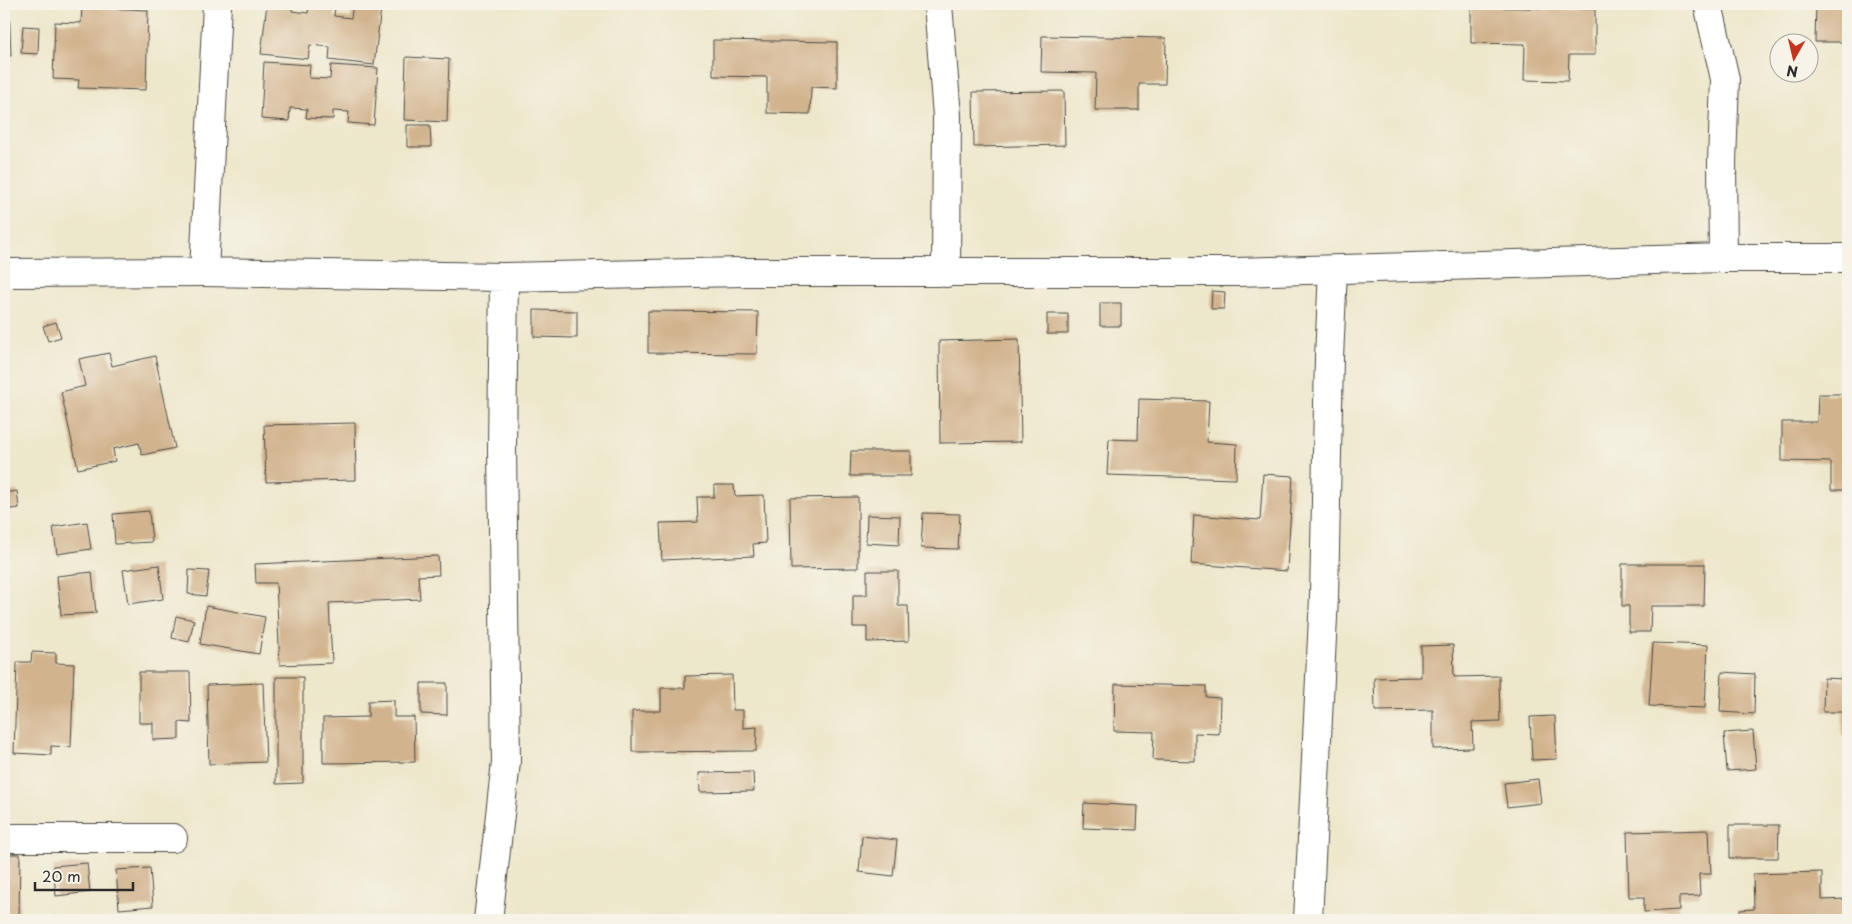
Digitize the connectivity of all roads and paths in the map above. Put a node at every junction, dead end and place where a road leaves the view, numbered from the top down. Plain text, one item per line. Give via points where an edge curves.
1 (217, 4) edge
2 (938, 4) edge
3 (1708, 4) edge
4 (1723, 258) junction
5 (1848, 258) edge
6 (1333, 270) junction
7 (4, 272) edge
8 (204, 272) junction
9 (946, 273) junction
10 (504, 277) junction
11 (4, 838) edge
12 (173, 838) dead end
13 (488, 920) edge
14 (1308, 920) edge

1 - 8 street
2 - 9 street via 947,116
3 - 4 street via 1726,79 1722,162
4 - 5 street
4 - 6 street
6 - 9 street
6 - 14 street via 1323,607
7 - 8 street
8 - 10 street
9 - 10 street via 742,272
10 - 13 street via 502,449 506,762
11 - 12 street

